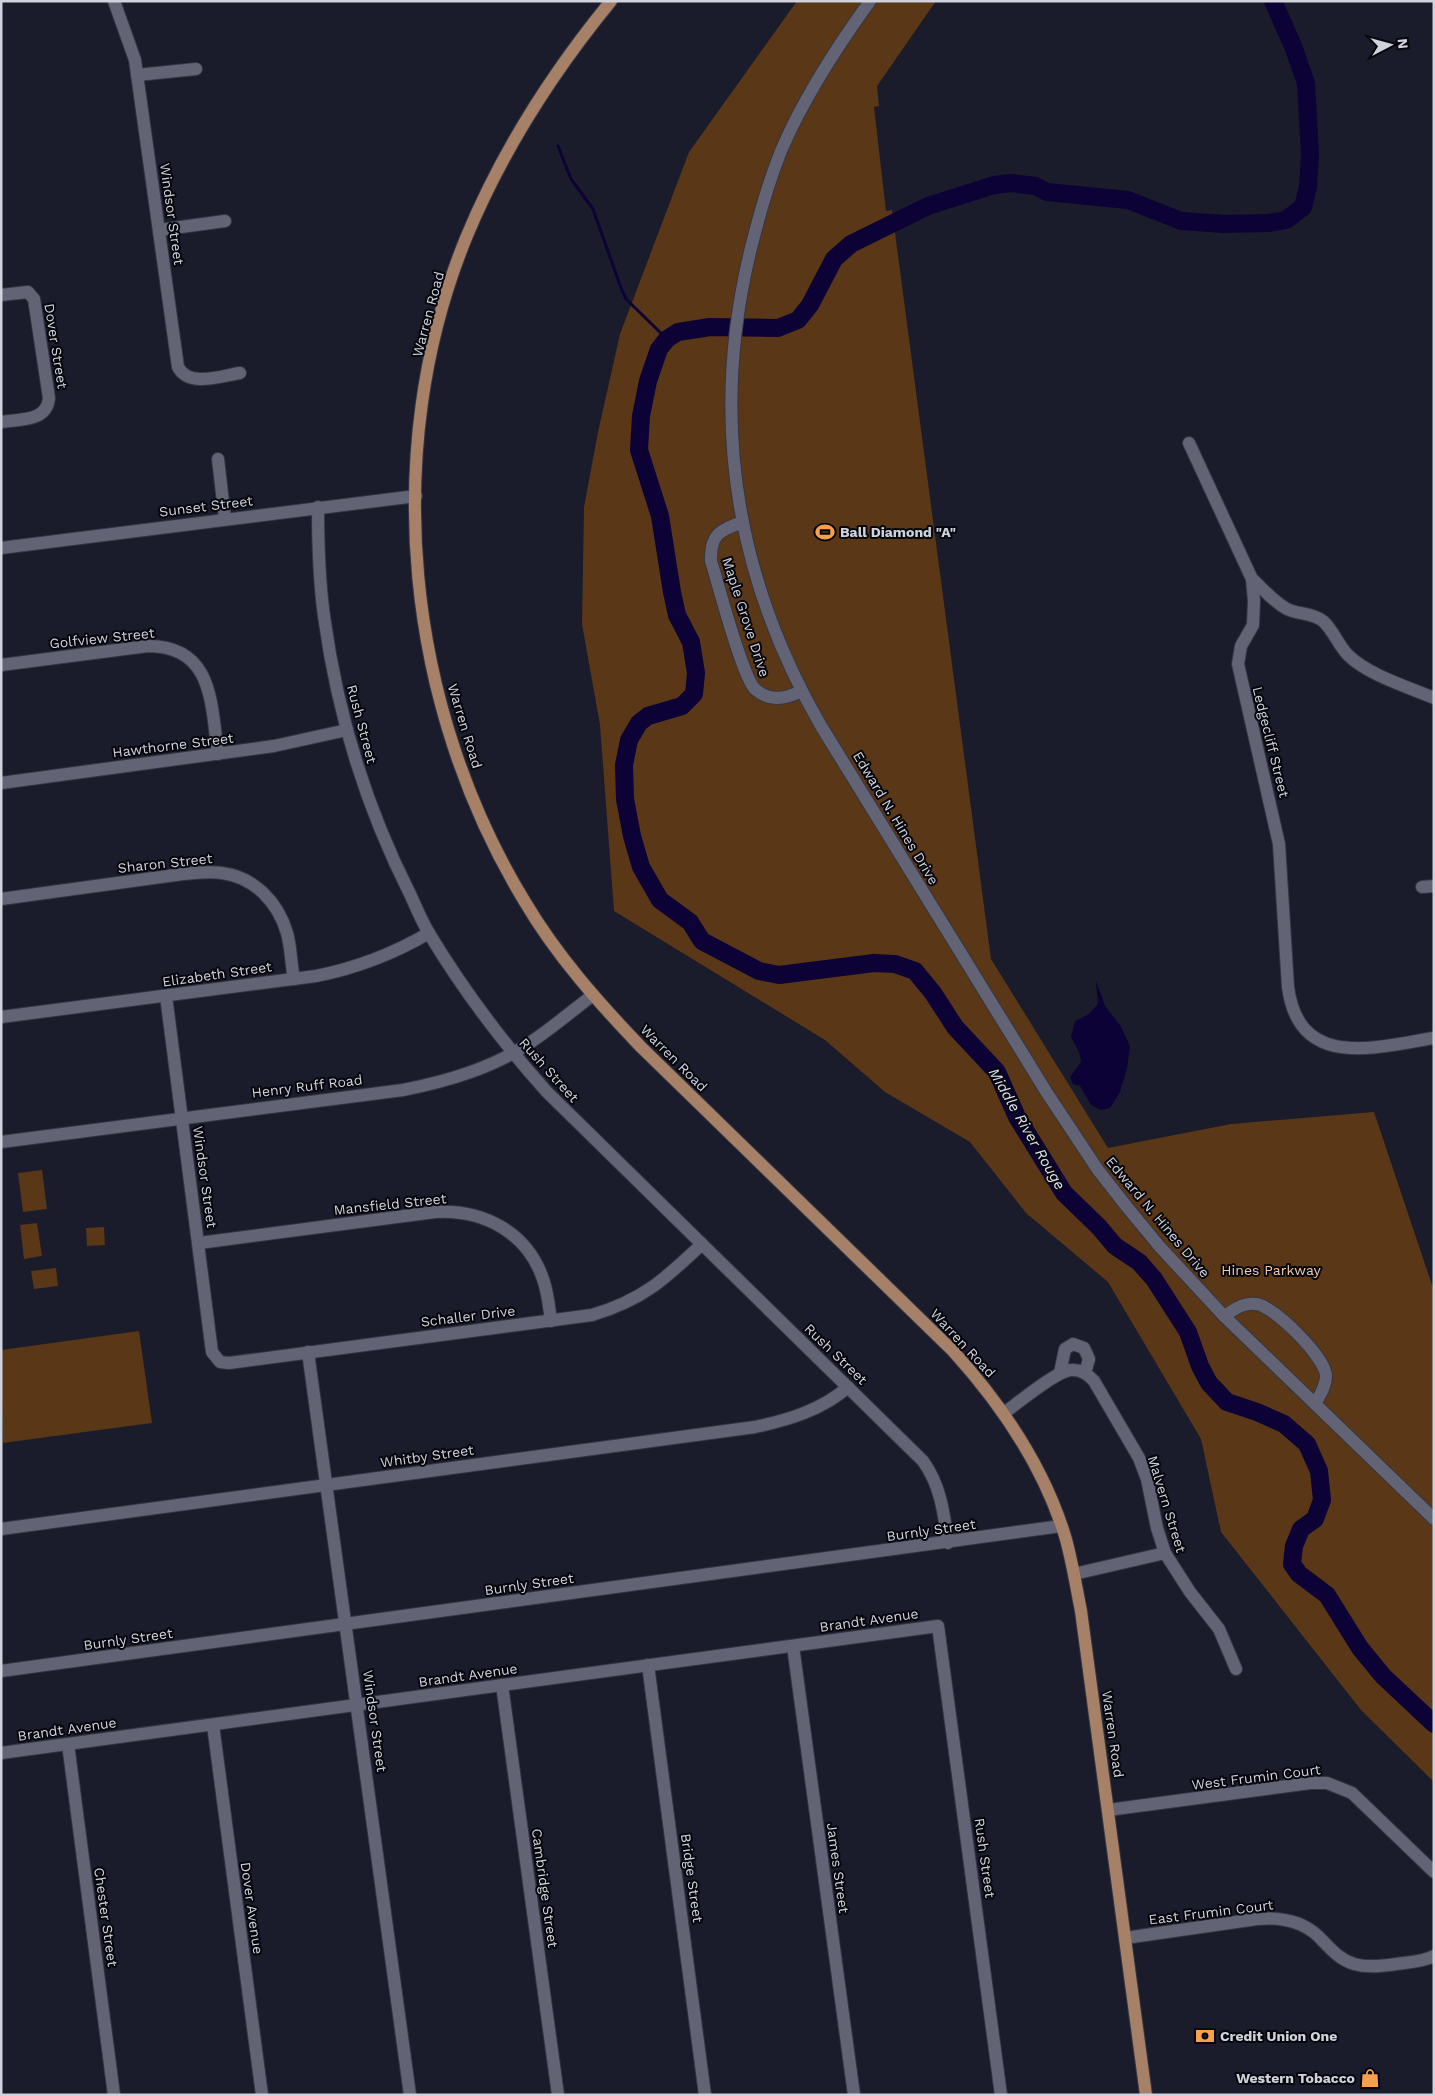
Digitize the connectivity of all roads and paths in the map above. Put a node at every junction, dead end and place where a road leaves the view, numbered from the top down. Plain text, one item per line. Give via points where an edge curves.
1 (114, 1) edge
2 (611, 1) edge
3 (870, 1) edge
4 (196, 68) dead end
5 (137, 75) junction
6 (225, 221) dead end
7 (159, 230) junction
8 (1, 296) edge
9 (240, 373) dead end
10 (1, 422) edge
11 (1189, 443) dead end
12 (218, 459) dead end
13 (416, 496) junction
14 (318, 507) junction
15 (225, 519) junction
16 (742, 522) junction
17 (1, 548) edge
18 (1252, 579) junction
19 (1, 665) edge
20 (801, 691) junction
21 (1434, 698) edge
22 (347, 730) junction
23 (218, 754) junction
24 (1, 783) edge
25 (1, 899) edge
26 (429, 934) junction
27 (294, 979) junction
28 (592, 995) junction
29 (166, 996) junction
30 (1, 1017) edge
31 (1434, 1038) edge
32 (512, 1053) junction
33 (182, 1117) junction
34 (1, 1142) edge
35 (199, 1243) junction
36 (702, 1244) junction
37 (1224, 1316) junction
38 (551, 1321) junction
39 (308, 1352) junction
40 (217, 1360) joint
41 (1060, 1373) junction
42 (1085, 1373) junction
43 (848, 1387) junction
44 (1315, 1404) junction
45 (1004, 1413) junction
46 (326, 1485) junction
47 (1434, 1519) edge
48 (1061, 1526) junction
49 (1, 1529) edge
50 (948, 1543) junction
51 (1165, 1552) junction
52 (1074, 1574) junction
53 (346, 1623) junction
54 (938, 1626) joint
55 (793, 1646) junction
56 (648, 1665) junction
57 (1236, 1669) dead end
58 (1, 1672) edge
59 (502, 1685) junction
60 (357, 1704) junction
61 (212, 1724) junction
62 (68, 1744) junction
63 (1, 1753) edge
64 (1108, 1810) junction
65 (1434, 1872) edge
66 (1125, 1938) junction
67 (1434, 1956) edge
68 (114, 2095) edge
69 (262, 2095) edge
70 (410, 2095) edge
71 (558, 2095) edge
72 (705, 2095) edge
73 (854, 2095) edge
74 (1001, 2095) edge
75 (1146, 2095) edge

1 - 5 street, Windsor Street via 133,52
2 - 13 main road, Warren Road via 556,73 520,128 465,240 428,370
3 - 16 street, Edward N. Hines Drive via 812,88 781,152 759,216 738,304 730,386 731,430
4 - 5 street
5 - 7 street, Windsor Street
6 - 7 street
7 - 9 street, Windsor Street via 181,373 195,380
8 - 10 street, Dover Street via 28,292 34,299 48,404 38,416
11 - 18 street, Ledgecliff Street
12 - 15 street
13 - 14 street, Sunset Street
13 - 28 main road, Warren Road via 417,560 423,617 437,688 458,761 509,876 549,940
14 - 15 street, Sunset Street
14 - 22 street, Rush Street via 324,616
15 - 17 street, Sunset Street
16 - 20 street, Edward N. Hines Drive via 758,586
16 - 20 street, Maple Grove Drive via 721,530 710,548 711,561 740,655 754,688 768,698 784,698
18 - 21 street via 1288,610 1307,613 1323,622 1357,662
18 - 31 street, Ledgecliff Street via 1253,625 1242,646 1238,664 1279,844 1289,995 1295,1012 1304,1027 1332,1046 1358,1049
19 - 23 street, Golfview Street via 148,646 173,649 195,663 207,682
20 - 37 street, Edward N. Hines Drive via 1042,1085 1098,1170 1160,1247
22 - 23 street, Hawthorne Street via 290,744
22 - 26 street, Rush Street via 380,829
23 - 24 street, Hawthorne Street
25 - 27 street, Sharon Street via 183,874 230,874 253,884 275,906 288,935
26 - 27 street, Elizabeth Street via 396,952 364,964
26 - 32 street, Rush Street
27 - 29 street, Elizabeth Street
28 - 32 street, Henry Ruff Road
28 - 45 main road, Warren Road via 640,1047 952,1351
29 - 30 street, Elizabeth Street
29 - 33 street, Windsor Street
32 - 33 street, Henry Ruff Road via 460,1076 409,1088
32 - 36 street, Rush Street via 569,1115
33 - 34 street, Henry Ruff Road
33 - 35 street, Windsor Street
35 - 38 street, Mansfield Street via 435,1212 467,1213 501,1226 527,1249 543,1279
35 - 40 street, Windsor Street via 212,1352
36 - 38 street, Schaller Drive via 665,1279 634,1299 615,1308
36 - 43 street, Rush Street
37 - 44 street, Edward N. Hines Drive
37 - 44 street via 1241,1305 1256,1304 1268,1308 1296,1333 1322,1363 1326,1375 1324,1389
38 - 39 street, Schaller Drive
39 - 40 street, Schaller Drive via 229,1363
39 - 46 street, Windsor Street
41 - 42 street via 1070,1370
41 - 42 street via 1064,1349 1073,1344 1084,1348 1089,1359
41 - 45 street
42 - 51 street, Malvern Street via 1094,1381 1139,1458
43 - 46 street, Whitby Street via 839,1396 812,1410 755,1427
43 - 50 street, Rush Street via 917,1454 929,1470 941,1497
44 - 47 street, Edward N. Hines Drive
45 - 48 main road, Warren Road via 1036,1466
46 - 49 street, Whitby Street
46 - 53 street, Windsor Street
48 - 50 street, Burnly Street
48 - 52 main road, Warren Road
50 - 53 street, Burnly Street
51 - 52 street
51 - 57 street, Malvern Street via 1219,1629
52 - 64 main road, Warren Road
53 - 58 street, Burnly Street
53 - 60 street, Windsor Street
54 - 55 street, Brandt Avenue
54 - 74 street, Rush Street
55 - 56 street, Brandt Avenue
55 - 73 street, James Street
56 - 59 street, Brandt Avenue
56 - 72 street, Bridge Street
59 - 60 street, Brandt Avenue
59 - 71 street, Cambridge Street
60 - 61 street, Brandt Avenue
60 - 70 street, Windsor Street
61 - 62 street, Brandt Avenue
61 - 69 street, Dover Avenue
62 - 63 street, Brandt Avenue
62 - 68 street, Chester Street
64 - 65 street, West Frumin Court via 1327,1783 1360,1799
64 - 66 main road, Warren Road
66 - 67 street, East Frumin Court via 1279,1918 1305,1926 1339,1956 1354,1964 1384,1966
66 - 75 main road, Warren Road

